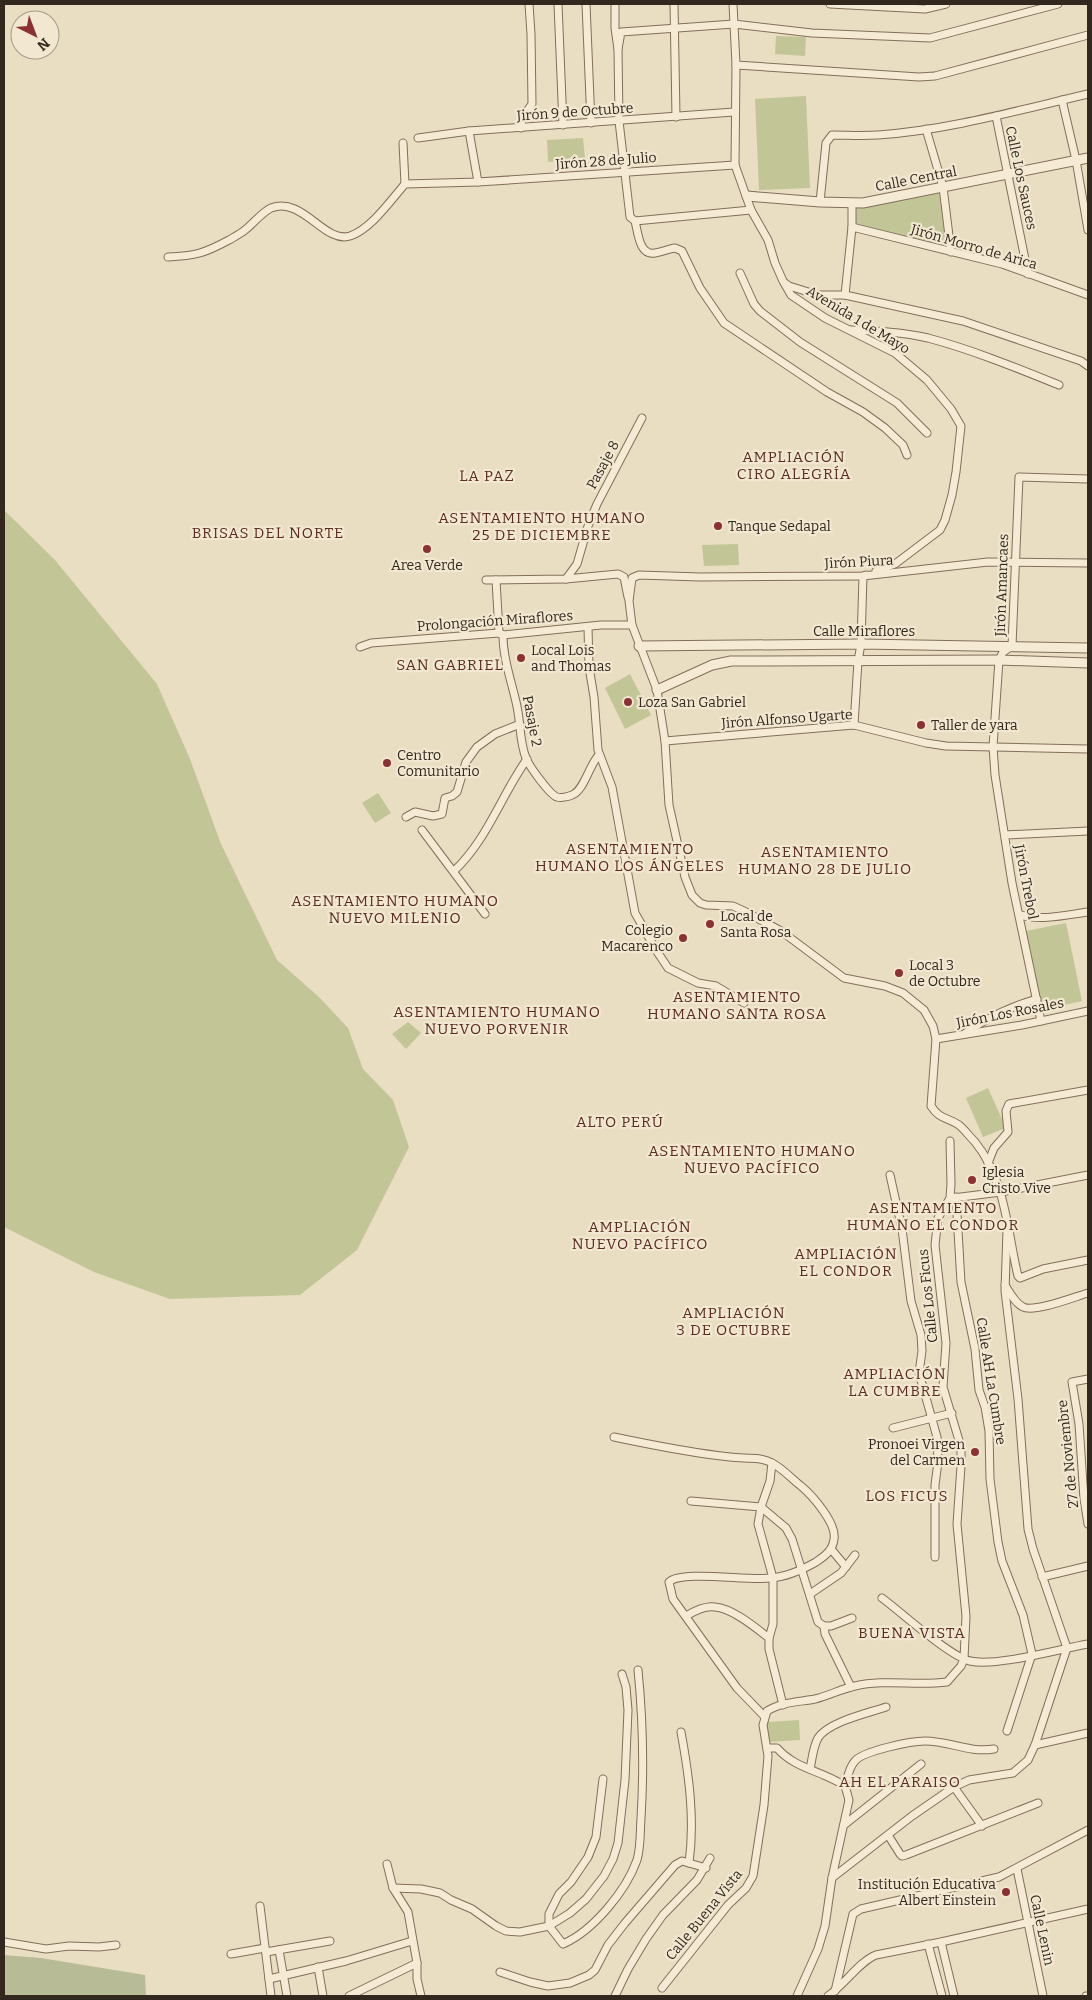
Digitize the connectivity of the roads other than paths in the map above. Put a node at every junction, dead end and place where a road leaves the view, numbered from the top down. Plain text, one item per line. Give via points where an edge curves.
1 (529, 4) edge
2 (558, 4) edge
3 (586, 4) edge
4 (614, 4) edge
5 (674, 4) edge
6 (733, 4) edge
7 (830, 4) edge
8 (946, 4) edge
9 (1058, 4) edge
10 (734, 24) junction
11 (674, 28) junction
12 (1088, 35) edge
13 (618, 49) junction
14 (736, 65) junction
15 (1088, 94) edge
16 (1062, 100) junction
17 (734, 112) junction
18 (996, 116) junction
19 (676, 117) junction
20 (619, 121) junction
21 (591, 123) junction
22 (564, 125) junction
23 (521, 128) junction
24 (926, 129) junction
25 (469, 131) junction
26 (418, 138) dead end
27 (403, 143) dead end
28 (1088, 158) edge
29 (1076, 160) junction
30 (735, 165) junction
31 (625, 172) junction
32 (1008, 174) junction
33 (478, 182) junction
34 (405, 184) junction
35 (943, 187) junction
36 (747, 196) junction
37 (820, 202) junction
38 (852, 203) junction
39 (751, 210) junction
40 (635, 221) junction
41 (852, 227) junction
42 (1088, 230) edge
43 (951, 252) junction
44 (168, 257) dead end
45 (740, 273) dead end
46 (1028, 274) junction
47 (783, 281) junction
48 (1088, 294) edge
49 (845, 295) junction
50 (848, 330) junction
51 (1088, 366) edge
52 (1059, 385) dead end
53 (642, 418) dead end
54 (926, 433) dead end
55 (907, 455) dead end
56 (1088, 479) edge
57 (1014, 563) junction
58 (1088, 563) edge
59 (863, 576) junction
60 (566, 579) junction
61 (486, 580) dead end
62 (496, 580) junction
63 (629, 601) junction
64 (632, 625) junction
65 (588, 627) junction
66 (501, 634) junction
67 (861, 644) junction
68 (639, 646) junction
69 (1012, 646) junction
70 (360, 647) dead end
71 (1088, 648) edge
72 (998, 660) junction
73 (858, 661) junction
74 (1088, 663) edge
75 (657, 690) junction
76 (520, 724) junction
77 (854, 724) junction
78 (665, 741) junction
79 (993, 747) junction
80 (1088, 749) edge
81 (599, 755) junction
82 (527, 759) junction
83 (406, 818) dead end
84 (422, 830) dead end
85 (1088, 831) edge
86 (1004, 835) junction
87 (454, 871) junction
88 (1088, 912) edge
89 (485, 914) dead end
90 (1020, 915) junction
91 (1037, 999) junction
92 (744, 1003) dead end
93 (1088, 1011) edge
94 (1041, 1021) junction
95 (962, 1035) junction
96 (936, 1039) junction
97 (1088, 1090) edge
98 (950, 1141) dead end
99 (988, 1162) junction
100 (890, 1175) dead end
101 (1088, 1175) edge
102 (1001, 1192) junction
103 (953, 1198) junction
104 (1007, 1222) junction
105 (1088, 1260) edge
106 (1005, 1285) junction
107 (1088, 1293) edge
108 (1088, 1379) edge
109 (952, 1413) junction
110 (932, 1417) junction
111 (893, 1428) dead end
112 (614, 1437) dead end
113 (772, 1463) junction
114 (1085, 1469) edge
115 (691, 1501) dead end
116 (761, 1507) junction
117 (1088, 1524) edge
118 (831, 1549) junction
119 (855, 1555) dead end
120 (934, 1557) dead end
121 (1088, 1566) edge
122 (846, 1567) junction
123 (802, 1570) junction
124 (1042, 1577) junction
125 (772, 1578) junction
126 (810, 1594) junction
127 (882, 1598) dead end
128 (686, 1616) junction
129 (852, 1618) dead end
130 (824, 1626) junction
131 (769, 1638) junction
132 (1088, 1644) edge
133 (1067, 1648) junction
134 (1032, 1654) junction
135 (964, 1659) junction
136 (638, 1670) dead end
137 (622, 1674) dead end
138 (851, 1687) junction
139 (783, 1705) junction
140 (886, 1707) dead end
141 (764, 1716) junction
142 (1007, 1731) dead end
143 (680, 1732) dead end
144 (1088, 1733) edge
145 (1035, 1744) junction
146 (767, 1748) junction
147 (994, 1749) dead end
148 (921, 1764) dead end
149 (810, 1769) junction
150 (603, 1779) dead end
151 (845, 1786) junction
152 (954, 1787) junction
153 (1038, 1803) dead end
154 (844, 1825) junction
155 (982, 1826) junction
156 (1088, 1830) edge
157 (888, 1835) junction
158 (710, 1858) dead end
159 (689, 1863) junction
160 (387, 1864) dead end
161 (706, 1868) junction
162 (1017, 1869) junction
163 (832, 1878) junction
164 (393, 1888) junction
165 (260, 1906) dead end
166 (1088, 1908) edge
167 (1028, 1922) junction
168 (549, 1926) junction
169 (330, 1940) dead end
170 (412, 1941) junction
171 (4, 1942) edge
172 (941, 1942) junction
173 (928, 1944) junction
174 (116, 1945) dead end
175 (265, 1950) junction
176 (280, 1950) junction
177 (230, 1954) dead end
178 (417, 1963) junction
179 (318, 1967) junction
180 (500, 1972) dead end
181 (284, 1974) junction
182 (269, 1979) junction
183 (662, 1988) dead end
184 (835, 1991) junction
185 (271, 1996) edge
186 (287, 1996) edge
187 (323, 1996) edge
188 (349, 1996) edge
189 (421, 1996) edge
190 (615, 1996) edge
191 (797, 1996) edge
192 (828, 1996) edge
193 (942, 1996) edge
194 (954, 1996) edge
195 (1043, 1996) edge

1 - 23 street via 532,104 522,118
2 - 22 street
3 - 21 street
4 - 13 street
5 - 11 street
6 - 10 street, Avenida 1 de Mayo
7 - 8 street via 925,9
9 - 10 street via 930,38 812,33
10 - 11 street
10 - 14 street, Avenida 1 de Mayo
11 - 13 street via 621,32
11 - 19 street
12 - 14 street via 935,76
13 - 20 street
14 - 17 street, Avenida 1 de Mayo
15 - 16 street
16 - 18 street
16 - 29 street
17 - 19 street, Jirón 9 de Octubre
17 - 30 street, Avenida 1 de Mayo
18 - 24 street
18 - 32 street, Calle Los Sauces
19 - 20 street, Jirón 9 de Octubre
20 - 21 street, Jirón 9 de Octubre
20 - 31 street
21 - 22 street, Jirón 9 de Octubre
22 - 23 street, Jirón 9 de Octubre
23 - 25 street, Jirón 9 de Octubre
24 - 35 street
24 - 37 street via 832,136 826,143
25 - 26 street, Jirón 9 de Octubre
25 - 33 street
27 - 34 street
28 - 29 street, Calle Central
29 - 32 street, Calle Central
29 - 42 street
30 - 31 street, Jirón 28 de Julio
30 - 36 street, Avenida 1 de Mayo
31 - 33 street, Jirón 28 de Julio
31 - 40 street via 628,212
32 - 35 street, Calle Central
32 - 46 street, Calle Los Sauces
33 - 34 street, Jirón 28 de Julio
34 - 44 street via 386,208 351,236 341,237 293,208 283,206 271,208 244,231 207,252
35 - 38 street, Calle Central
35 - 43 street
36 - 37 street, Calle Central
36 - 39 street, Avenida 1 de Mayo
37 - 38 street, Calle Central
38 - 41 street
39 - 40 street
39 - 47 street, Avenida 1 de Mayo via 768,240
40 - 55 street via 645,251 650,254 680,249 700,288 724,323 885,428 903,445
41 - 43 street, Jirón Morro de Arica
41 - 49 street
43 - 46 street, Jirón Morro de Arica
45 - 54 street via 760,311 800,342 897,403
46 - 48 street, Jirón Morro de Arica
47 - 49 street via 818,295
47 - 50 street, Avenida 1 de Mayo via 791,295
49 - 51 street via 963,321 1082,361
50 - 52 street via 926,338 982,355
50 - 59 street, Avenida 1 de Mayo via 895,353 921,375 951,408 961,426 955,480 940,530 895,564
53 - 60 street, Pasaje 8 via 596,504 577,564
56 - 57 street, Jirón Amancaes via 1019,477
57 - 58 street, Jirón Piura
57 - 59 street, Jirón Piura via 988,562
57 - 69 street, Jirón Amancaes
59 - 63 street, Jirón Piura via 639,575 632,578
59 - 67 street
60 - 62 street
60 - 63 street via 622,575
61 - 62 street
62 - 66 street, Pasaje 2
63 - 64 street
64 - 65 street, Prolongación Miraflores
64 - 68 street
65 - 66 street, Prolongación Miraflores
65 - 81 street
66 - 70 street, Prolongación Miraflores via 371,643
66 - 76 street, Pasaje 2
67 - 68 street, Calle Miraflores
67 - 69 street, Calle Miraflores
67 - 73 street
68 - 75 street
69 - 71 street, Calle Miraflores
69 - 72 street, Jirón Amancaes
72 - 73 street
72 - 74 street
72 - 79 street
73 - 75 street via 721,662
73 - 77 street
75 - 78 street
76 - 82 street, Pasaje 2
76 - 83 street via 496,734 477,747 466,762 456,792 445,798 442,814 433,816 415,812
77 - 78 street, Jirón Alfonso Ugarte
77 - 79 street, Jirón Alfonso Ugarte via 926,743
78 - 96 street via 669,805 685,877 695,899 706,905 733,906 782,931 844,978 903,993 924,1010
79 - 80 street, Jirón Alfonso Ugarte
79 - 86 street, Jirón Trebol
81 - 82 street, Pasaje 2 via 579,791 567,797 556,797 550,793
81 - 92 street via 612,787 635,913 656,950 668,968 698,983 716,986
82 - 87 street via 480,842
84 - 87 street
85 - 86 street
86 - 90 street, Jirón Trebol
87 - 89 street
88 - 90 street via 1033,918
90 - 91 street, Jirón Trebol
91 - 94 street, Jirón Trebol
91 - 95 street via 991,1018
93 - 94 street, Jirón Los Rosales
94 - 95 street, Jirón Los Rosales
95 - 96 street, Jirón Los Rosales
96 - 99 street via 931,1106 942,1118 959,1125
97 - 99 street via 1009,1104 1006,1111 1008,1132 994,1148
98 - 103 street, Calle Los Ficus
99 - 102 street
100 - 110 street via 902,1228 911,1301 920,1335 919,1373
101 - 102 street
102 - 103 street
102 - 104 street
103 - 109 street, Calle Los Ficus via 938,1218 935,1245 946,1343 943,1387
103 - 134 street, Calle AH La Cumbre via 961,1282 989,1431 990,1479 998,1542 1023,1615
104 - 105 street via 1020,1278 1043,1269
104 - 106 street
106 - 107 street via 1016,1302 1028,1309
106 - 124 street via 1028,1529
108 - 114 street, 27 de Noviembre via 1072,1382
109 - 110 street
109 - 135 street, Calle Los Ficus via 961,1447 956,1524 966,1602
110 - 111 street
110 - 120 street via 938,1462
112 - 113 street
113 - 116 street
113 - 118 street via 812,1495 835,1533
114 - 117 street, 27 de Noviembre
115 - 116 street
116 - 123 street via 786,1528
116 - 125 street via 758,1524
118 - 122 street
118 - 123 street
119 - 122 street
121 - 124 street
122 - 126 street
123 - 125 street
123 - 126 street
124 - 133 street
125 - 128 street via 672,1579 669,1590
125 - 131 street via 773,1624
126 - 130 street via 818,1622
127 - 135 street
128 - 131 street via 715,1606 742,1619
128 - 141 street via 737,1688
129 - 130 street
130 - 138 street
131 - 139 street
132 - 133 street
133 - 134 street
133 - 145 street
134 - 135 street via 1000,1661
134 - 142 street
135 - 138 street via 947,1682 897,1682
136 - 168 street via 644,1779 637,1859 623,1888 577,1937 563,1944
137 - 168 street via 628,1710 618,1843 604,1876 586,1899 570,1914
138 - 139 street via 816,1699
139 - 141 street via 774,1706
140 - 149 street via 823,1732 817,1740
141 - 146 street, Calle Buena Vista
143 - 159 street via 689,1776 692,1841
144 - 145 street
145 - 152 street via 1025,1765 1013,1773 969,1780
146 - 149 street via 777,1748 792,1763
146 - 183 street, Calle Buena Vista via 764,1805 753,1876
147 - 151 street via 980,1751 925,1741 882,1748 854,1761
148 - 154 street
149 - 151 street
150 - 168 street via 596,1837 588,1857 551,1906
151 - 154 street via 849,1800
152 - 155 street
152 - 157 street
153 - 155 street
154 - 163 street
155 - 157 street via 902,1856
156 - 162 street
157 - 163 street
158 - 161 street
159 - 161 street
159 - 180 street via 682,1861 675,1865 608,1945 589,1975 570,1983 548,1986
160 - 164 street
161 - 190 street via 663,1915 628,1968
162 - 167 street, Calle Lenin
162 - 184 street via 999,1877 861,1909 853,1914
163 - 191 street via 825,1926
164 - 168 street via 440,1893 506,1931 520,1932
164 - 170 street via 408,1912
165 - 175 street
166 - 167 street
167 - 172 street
167 - 195 street, Calle Lenin
169 - 176 street
170 - 178 street
170 - 179 street
171 - 174 street via 46,1949
172 - 173 street
172 - 194 street
173 - 184 street via 876,1954
173 - 193 street
175 - 176 street
175 - 177 street
175 - 182 street
176 - 181 street
178 - 188 street
178 - 189 street
179 - 181 street
179 - 187 street
181 - 182 street
181 - 186 street
182 - 185 street
184 - 192 street

